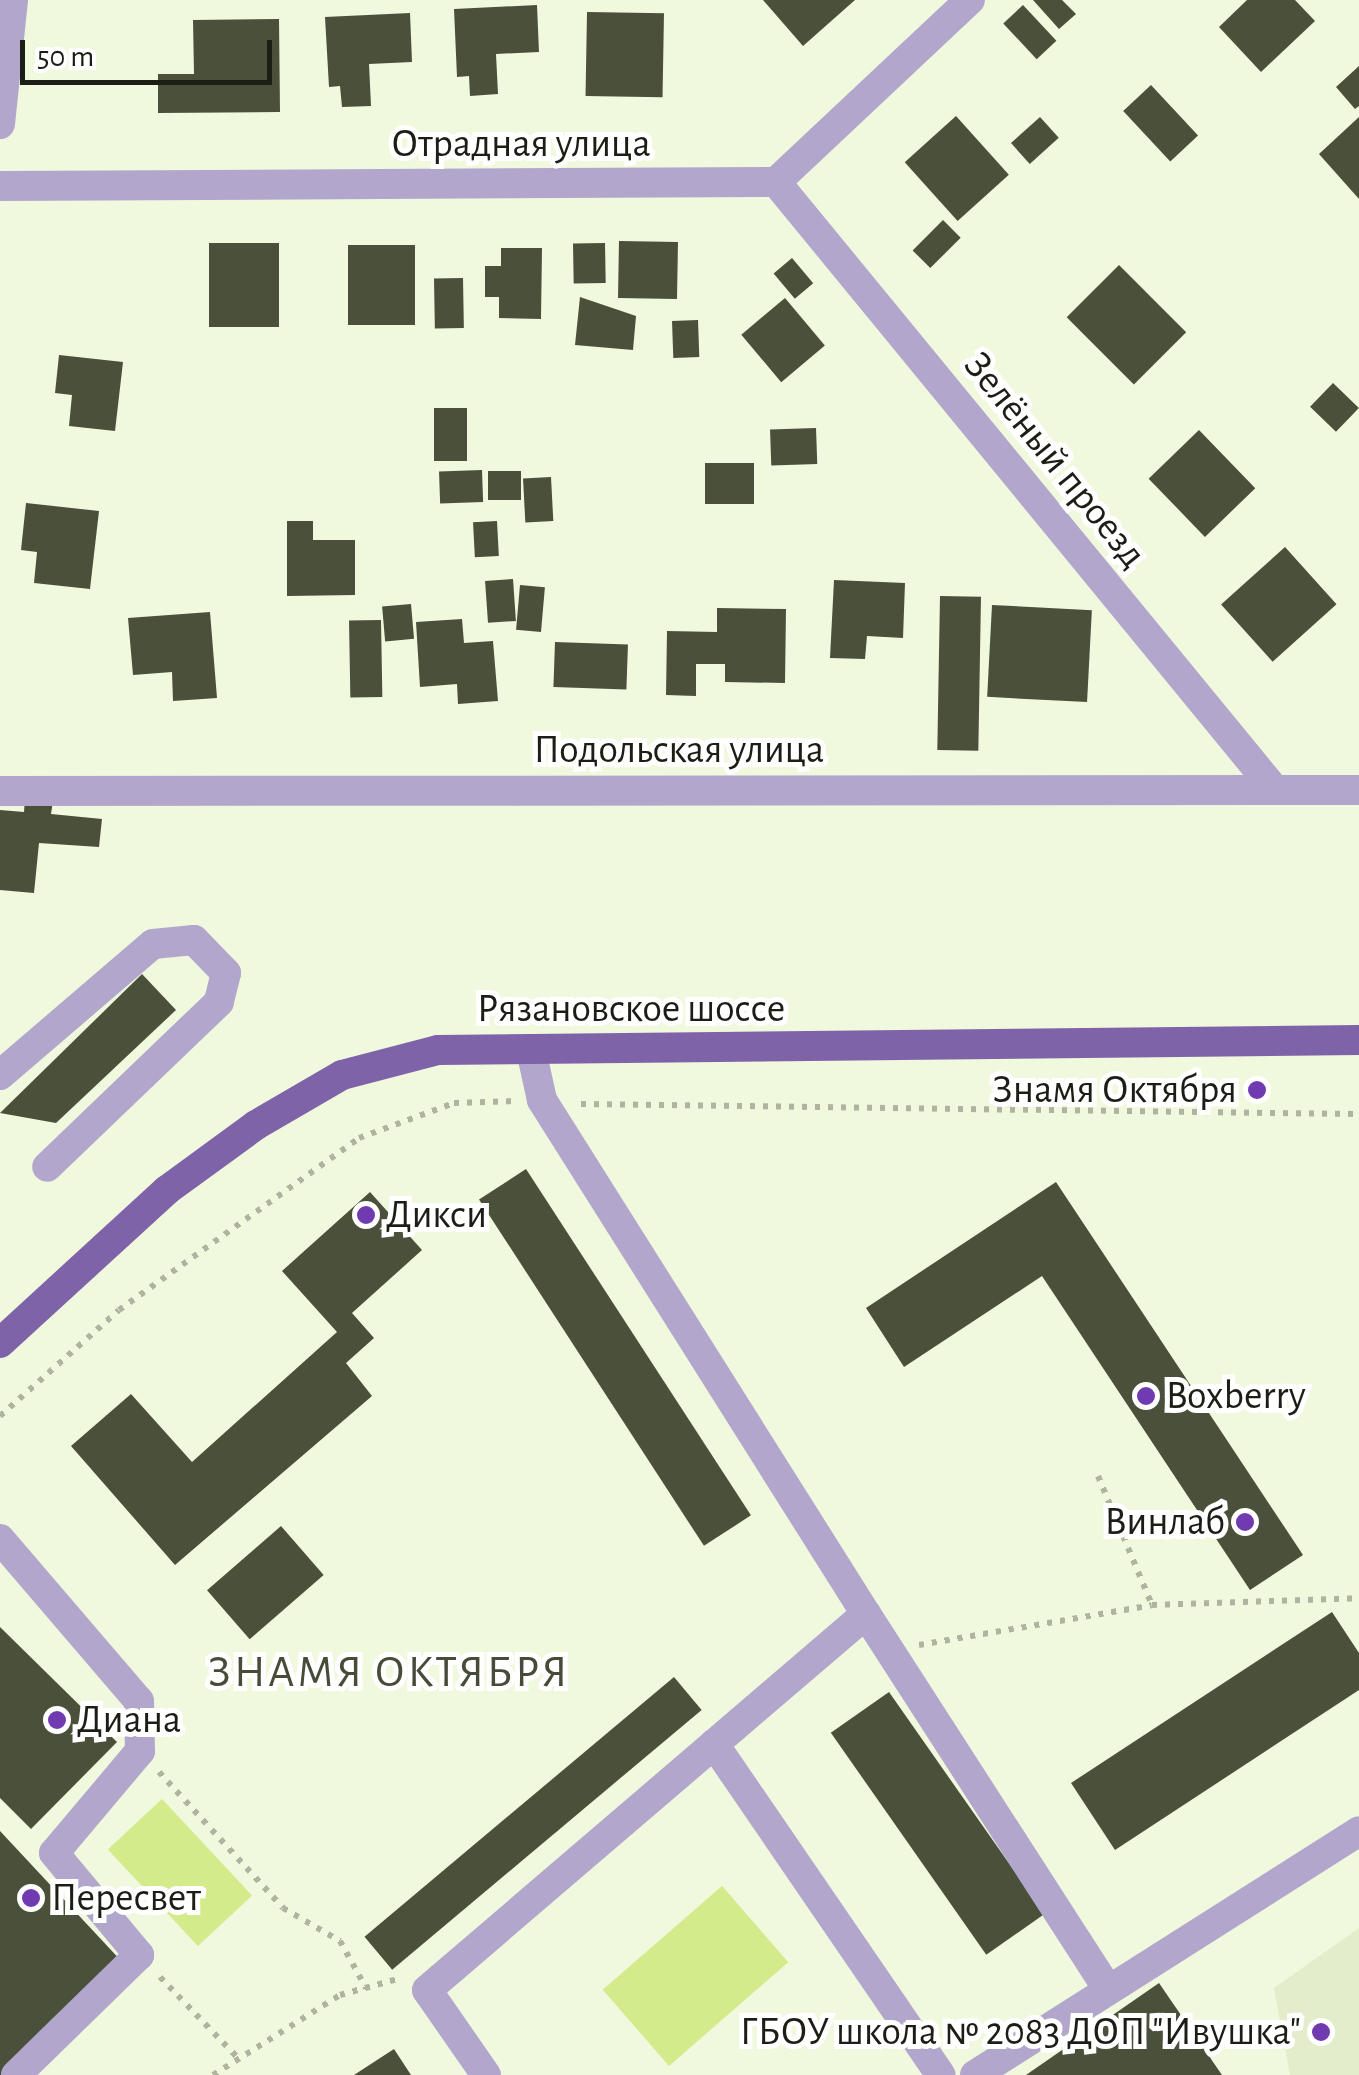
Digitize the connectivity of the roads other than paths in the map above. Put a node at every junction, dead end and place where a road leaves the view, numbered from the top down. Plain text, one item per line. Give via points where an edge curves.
1 (13, 0) edge
2 (970, 0) edge
3 (0, 124) edge
4 (776, 182) junction
5 (0, 186) edge
6 (1274, 789) junction
7 (0, 790) edge
8 (1359, 790) edge
9 (1359, 1040) edge
10 (530, 1050) junction
11 (0, 1075) edge
12 (47, 1167) dead end
13 (0, 1343) edge
14 (0, 1540) edge
15 (866, 1614) junction
16 (714, 1744) junction
17 (1359, 1831) edge
18 (1108, 1990) junction
19 (16, 2075) edge
20 (486, 2075) edge
21 (941, 2075) edge
22 (974, 2075) edge

1 - 3 street
2 - 4 street
4 - 5 street, Отрадная улица
4 - 6 street, Зелёный проезд
6 - 7 street, Подольская улица
6 - 8 street, Подольская улица
9 - 10 main road, Рязановское шоссе
10 - 13 main road, Рязановское шоссе via 438,1050 342,1075 167,1190
10 - 15 street via 542,1100
11 - 12 street via 154,944 194,940 226,974 220,1002
14 - 19 street via 139,1701 140,1752 54,1853 139,1955
15 - 16 street
15 - 18 street
16 - 20 street via 428,1990
16 - 21 street
17 - 18 street
18 - 22 street

